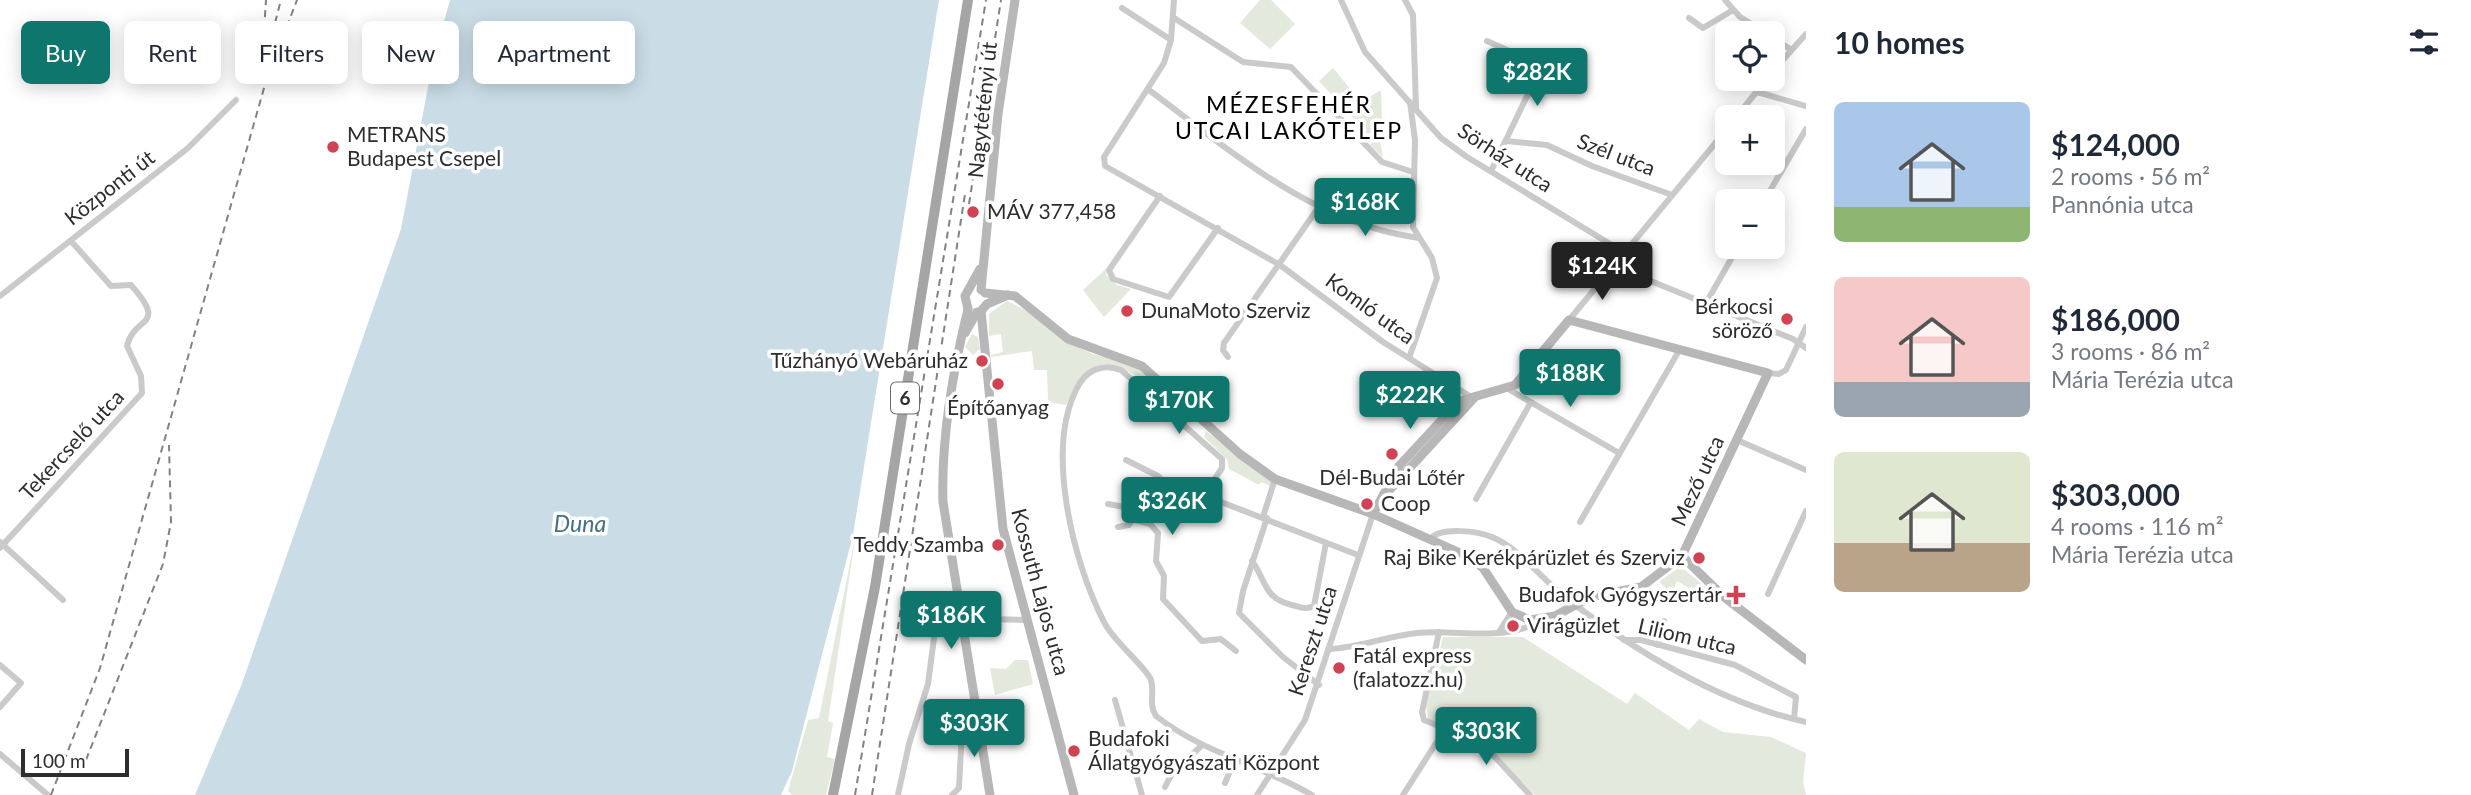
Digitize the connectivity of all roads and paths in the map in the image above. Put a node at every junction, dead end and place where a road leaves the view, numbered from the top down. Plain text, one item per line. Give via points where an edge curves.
1 (968, 0) edge
2 (1015, 0) edge
3 (1174, 0) edge
4 (1341, 0) edge
5 (1405, 0) edge
6 (1725, 0) edge
7 (1122, 8) dead end
8 (1733, 10) junction
9 (1174, 18) junction
10 (1689, 18) dead end
11 (1749, 21) edge
12 (1806, 34) edge
13 (1171, 40) junction
14 (1487, 41) dead end
15 (1785, 46) edge
16 (1790, 49) junction
17 (1785, 55) edge
18 (1149, 90) junction
19 (1757, 92) joint
20 (236, 100) dead end
21 (1410, 100) junction
22 (1746, 105) edge
23 (1806, 106) edge
24 (1416, 107) junction
25 (1806, 129) edge
26 (1507, 141) junction
27 (1715, 143) edge
28 (1413, 172) junction
29 (1491, 172) junction
30 (1771, 189) edge
31 (1672, 195) junction
32 (1160, 196) junction
33 (1318, 208) junction
34 (1218, 228) junction
35 (1419, 238) junction
36 (71, 241) junction
37 (1625, 253) junction
38 (1731, 259) edge
39 (982, 265) junction
40 (1280, 265) junction
41 (1614, 266) junction
42 (970, 291) junction
43 (983, 292) junction
44 (1010, 295) junction
45 (0, 296) edge
46 (1706, 303) junction
47 (968, 309) junction
48 (982, 309) junction
49 (1569, 320) junction
50 (1806, 327) edge
51 (962, 337) junction
52 (1802, 347) edge
53 (1680, 349) junction
54 (1228, 357) dead end
55 (1409, 358) junction
56 (1768, 373) junction
57 (1508, 389) junction
58 (1474, 398) junction
59 (1531, 402) junction
60 (1205, 421) junction
61 (1195, 432) junction
62 (1737, 440) junction
63 (1619, 453) junction
64 (1126, 460) dead end
65 (1806, 471) edge
66 (1275, 479) junction
67 (1173, 491) junction
68 (1205, 494) junction
69 (1476, 499) dead end
70 (1108, 504) dead end
71 (1806, 511) edge
72 (1373, 514) junction
73 (1265, 517) junction
74 (1132, 519) junction
75 (1580, 522) dead end
76 (1150, 524) junction
77 (1118, 527) dead end
78 (1431, 538) junction
79 (1326, 543) junction
80 (1, 545) edge
81 (1358, 555) junction
82 (1682, 556) junction
83 (1252, 561) junction
84 (1768, 594) dead end
85 (63, 600) dead end
86 (1576, 606) junction
87 (1512, 612) junction
88 (960, 618) junction
89 (1027, 620) junction
90 (1541, 620) junction
91 (1664, 621) dead end
92 (1439, 632) junction
93 (1499, 632) junction
94 (1624, 640) junction
95 (1658, 645) junction
96 (1331, 649) junction
97 (1237, 651) dead end
98 (1806, 660) edge
99 (0, 665) edge
100 (1319, 685) junction
101 (1115, 700) dead end
102 (0, 707) edge
103 (963, 709) dead end
104 (1794, 719) junction
105 (1806, 722) edge
106 (1445, 729) junction
107 (1201, 746) junction
108 (0, 754) edge
109 (1235, 759) junction
110 (1272, 773) junction
111 (1225, 783) dead end
112 (1165, 787) dead end
113 (48, 795) edge
114 (833, 795) edge
115 (898, 795) edge
116 (952, 795) edge
117 (990, 795) edge
118 (1074, 795) edge
119 (1142, 795) edge
120 (1257, 795) edge
121 (1312, 795) edge
122 (1404, 795) edge
123 (1530, 795) edge

1 - 114 main road, 6 via 875,587
2 - 39 street, Nagytétényi út
3 - 9 street
4 - 21 street, Sörház utca via 1365,52
5 - 24 street via 1413,15
6 - 8 street
7 - 13 street
8 - 10 street via 1703,28
8 - 11 street
9 - 13 street
9 - 28 street via 1244,62 1291,67 1382,162
12 - 16 street
13 - 18 street
14 - 26 street via 1540,69
15 - 16 street
16 - 17 street
18 - 32 street, Komló utca via 1103,162
18 - 33 street via 1259,172
19 - 22 street
19 - 23 street
20 - 36 street, Központi út via 188,148
21 - 24 street, Sörház utca
21 - 28 street
24 - 29 street, Sörház utca via 1441,138
25 - 30 street
26 - 29 street
26 - 31 street, Szél utca via 1547,145
27 - 31 street
28 - 35 street via 1412,217
29 - 37 street, Sörház utca
31 - 37 street
32 - 34 street, Komló utca
32 - 34 street via 1109,270 1113,279 1169,298
33 - 35 street
33 - 40 street
34 - 40 street, Komló utca
35 - 55 street via 1432,258 1437,278
36 - 45 street, Központi út
36 - 80 street, Tekercselő utca via 111,286 131,285 147,305 147,318 127,346 141,376 142,393
37 - 41 street
38 - 46 street
39 - 42 street, Nagytétényi út
39 - 43 street, Nagytétényi út
40 - 54 street via 1223,343
40 - 55 street, Komló utca
41 - 46 street
41 - 49 street
42 - 43 street
42 - 47 street, Nagytétényi út via 965,299
43 - 44 street
43 - 48 street, Kossuth Lajos utca
44 - 48 street
44 - 60 street via 1068,339 1142,366
46 - 52 street via 1793,339
47 - 48 street
47 - 51 street, Nagytétényi út
48 - 51 street
48 - 89 street, Kossuth Lajos utca via 999,510
49 - 53 street
49 - 57 street
50 - 52 street
51 - 88 street, Nagytétényi út via 943,487
52 - 56 street via 1786,370
53 - 56 street
53 - 63 street
55 - 58 street, Komló utca
56 - 62 street, Mező utca
57 - 58 street
57 - 59 street
58 - 72 street
59 - 63 street
59 - 69 street
60 - 61 street
60 - 66 street
61 - 68 street via 1224,464
61 - 107 street via 1121,370 1096,368 1081,380 1063,425 1074,542 1104,622 1150,678 1156,716
62 - 65 street
62 - 82 street, Mező utca
63 - 75 street
64 - 67 street via 1158,476
66 - 72 street
66 - 73 street
67 - 68 street via 1185,488
67 - 76 street
68 - 73 street
70 - 74 street via 1124,507
71 - 84 street
72 - 78 street
72 - 81 street, Kereszt utca
73 - 79 street
73 - 83 street
74 - 76 street
74 - 77 street via 1129,525
76 - 97 street via 1158,533 1156,561 1164,576 1163,599 1202,641 1221,639
78 - 86 street via 1449,531 1490,536 1506,544
78 - 87 street via 1483,568
79 - 81 street
79 - 83 street via 1314,606 1308,609 1271,597
80 - 85 street
81 - 96 street, Kereszt utca
82 - 86 street, Mező utca via 1641,587 1590,597
82 - 98 street via 1724,597
83 - 100 street via 1241,618
86 - 90 street, Mező utca
86 - 94 street
87 - 90 street
87 - 93 street
88 - 89 street
88 - 115 street via 942,619 934,627 928,684
88 - 117 street, Nagytétényi út
89 - 118 street, Kossuth Lajos utca
90 - 93 street via 1518,632
91 - 95 street
92 - 93 street
92 - 96 street
92 - 106 street via 1422,712 1427,723
94 - 95 street, Liliom utca
94 - 104 street via 1650,659 1758,708
95 - 104 street, Liliom utca via 1735,665 1796,697
96 - 100 street, Kereszt utca
99 - 102 street via 21,683
100 - 110 street, Kereszt utca via 1305,720
101 - 119 street
103 - 116 street via 959,788
104 - 105 street
106 - 122 street
106 - 123 street via 1483,744
107 - 109 street
107 - 112 street
108 - 113 street
109 - 110 street
109 - 111 street
110 - 120 street, Kereszt utca
110 - 121 street

